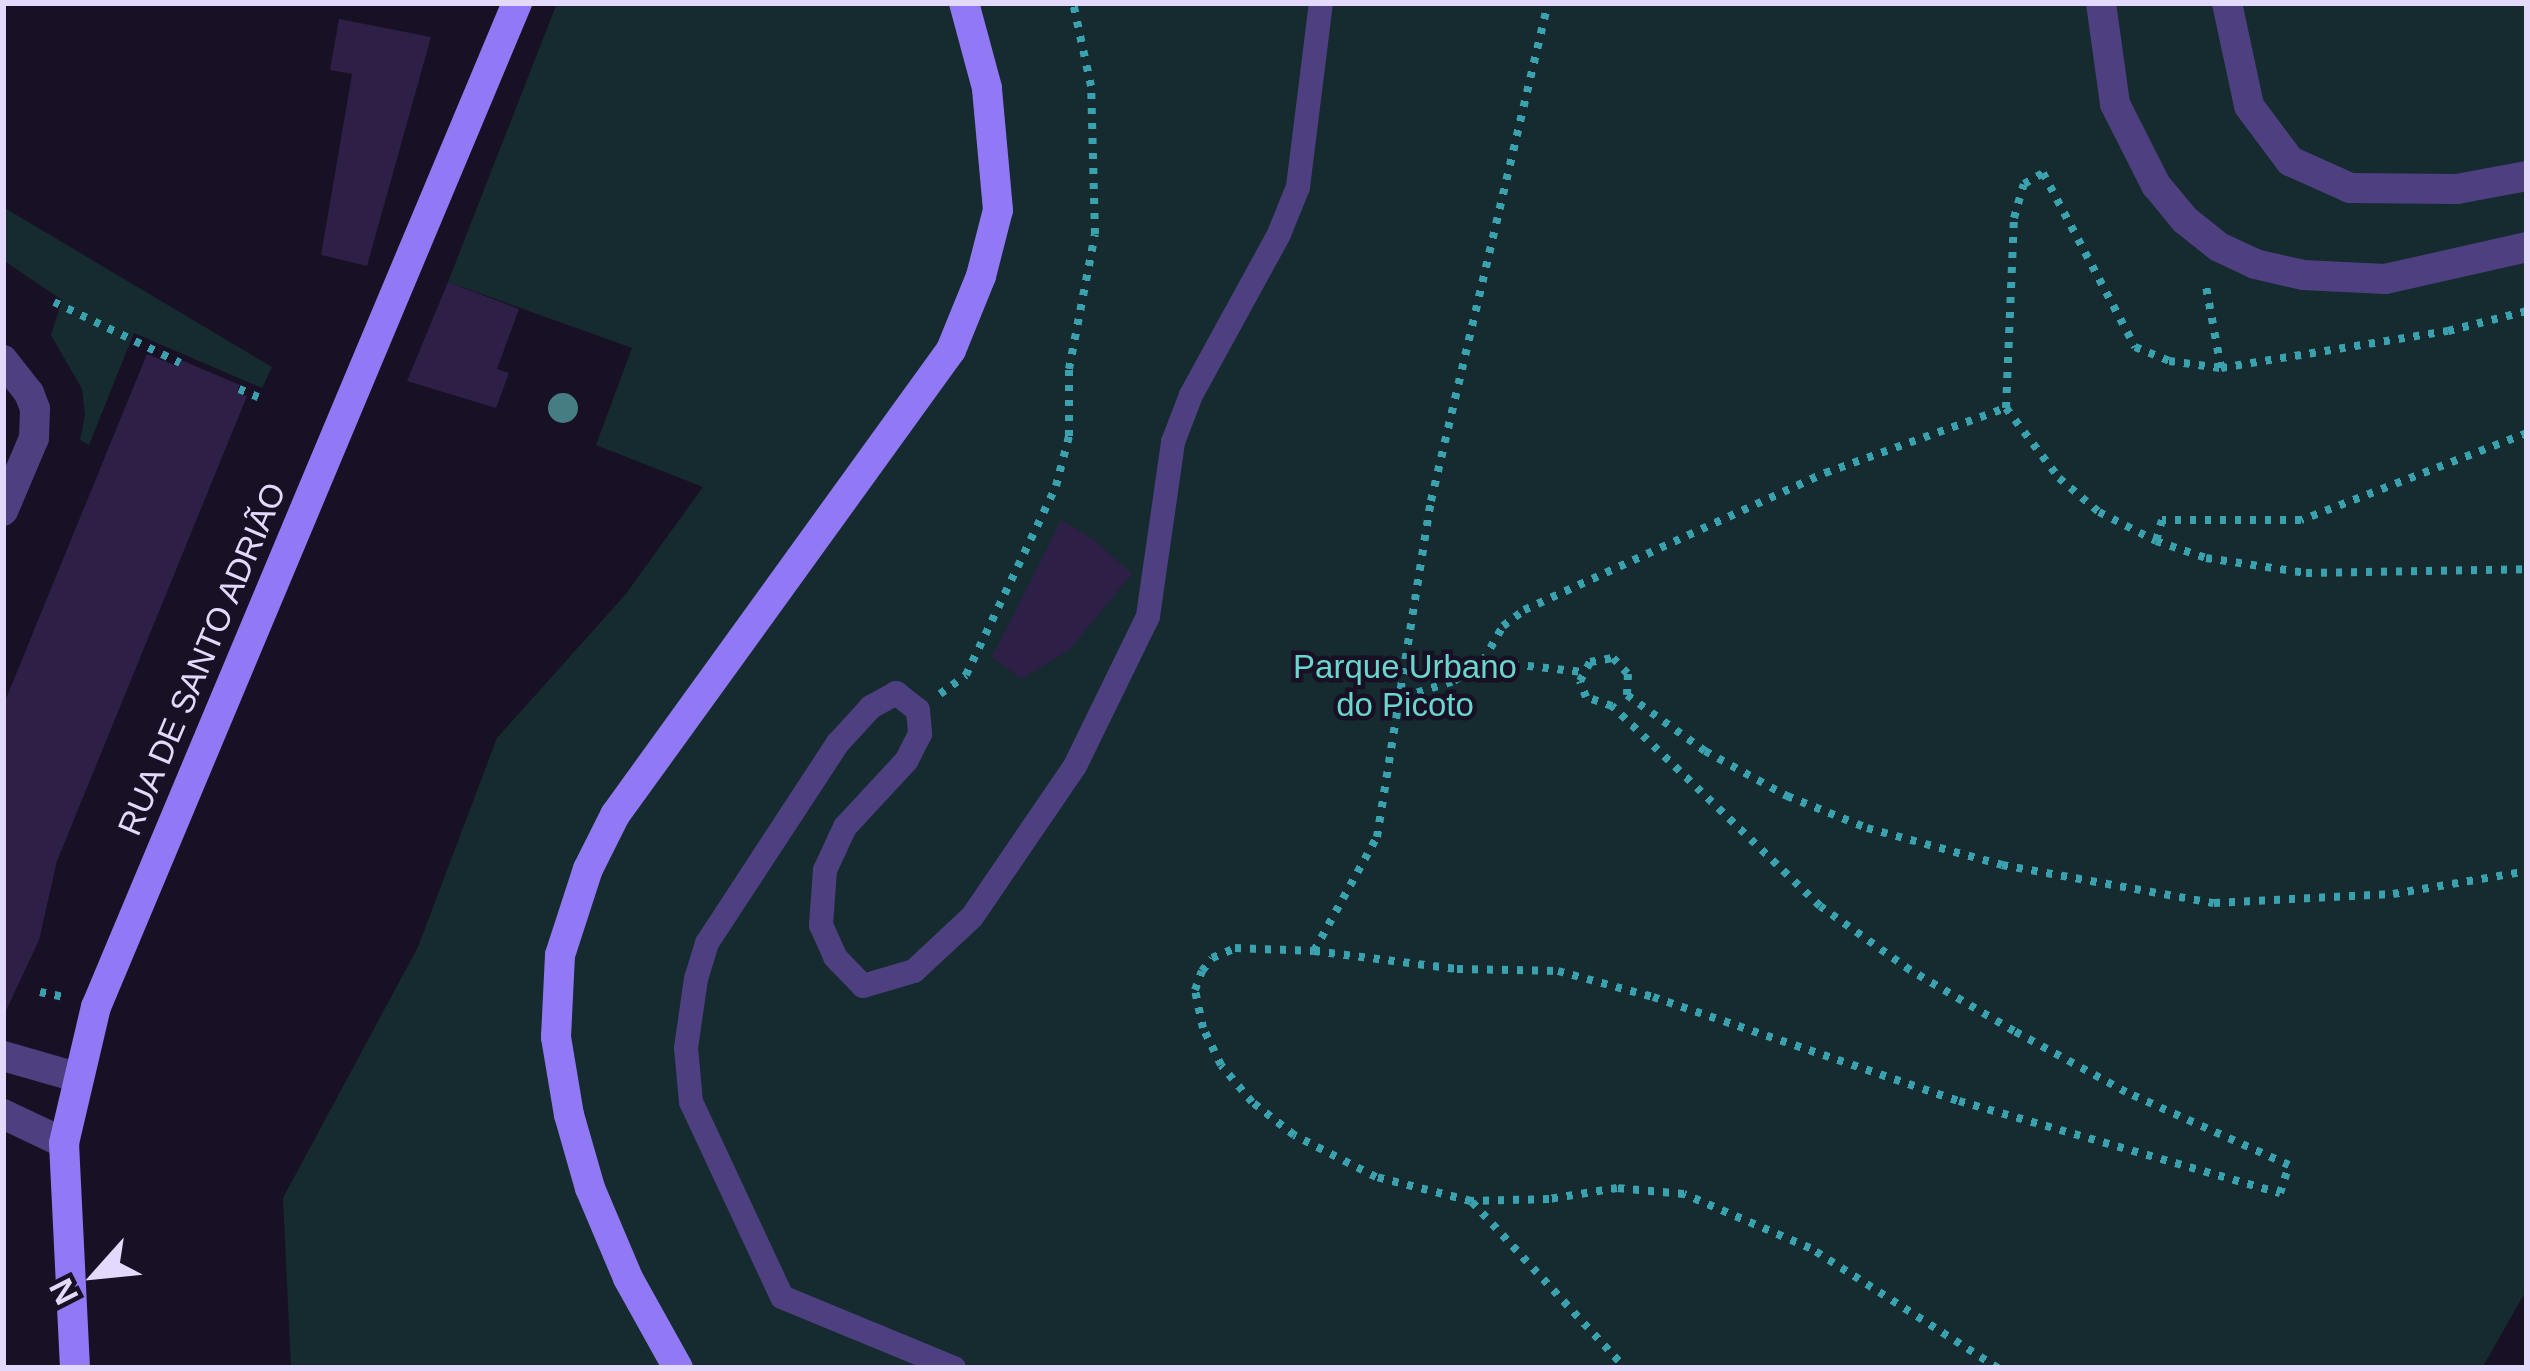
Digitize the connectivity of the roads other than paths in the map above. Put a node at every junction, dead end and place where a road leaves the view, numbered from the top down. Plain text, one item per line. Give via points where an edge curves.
1 (517, 3) edge
2 (964, 3) edge
3 (1321, 3) edge
4 (2101, 3) edge
5 (2227, 3) edge
6 (2527, 176) edge
7 (2527, 247) edge
8 (3, 360) edge
9 (3, 511) edge
10 (3, 1056) edge
11 (76, 1077) junction
12 (3, 1114) edge
13 (64, 1143) junction
14 (75, 1368) edge
15 (678, 1368) edge
16 (954, 1368) edge

1 - 11 street, RUA DE SANTO ADRIÃO via 96,1006
2 - 15 street via 987,88 998,210 951,350 615,815 560,955 556,1037 569,1115 628,1278
3 - 16 lane via 1298,187 1191,395 1173,442 1148,616 1075,766 972,917 914,971 863,986 835,957 821,925 825,870 845,827 907,760 920,734 918,710 896,693 871,707 736,896 696,979 686,1072 702,1129 782,1297
4 - 7 street via 2115,104 2156,185 2219,247 2303,275 2385,278
5 - 6 street via 2249,106 2290,161 2350,188 2457,189
8 - 9 street via 29,393 34,438
10 - 11 street
11 - 13 street, RUA DE SANTO ADRIÃO
12 - 13 street
13 - 14 street, RUA DE SANTO ADRIÃO

